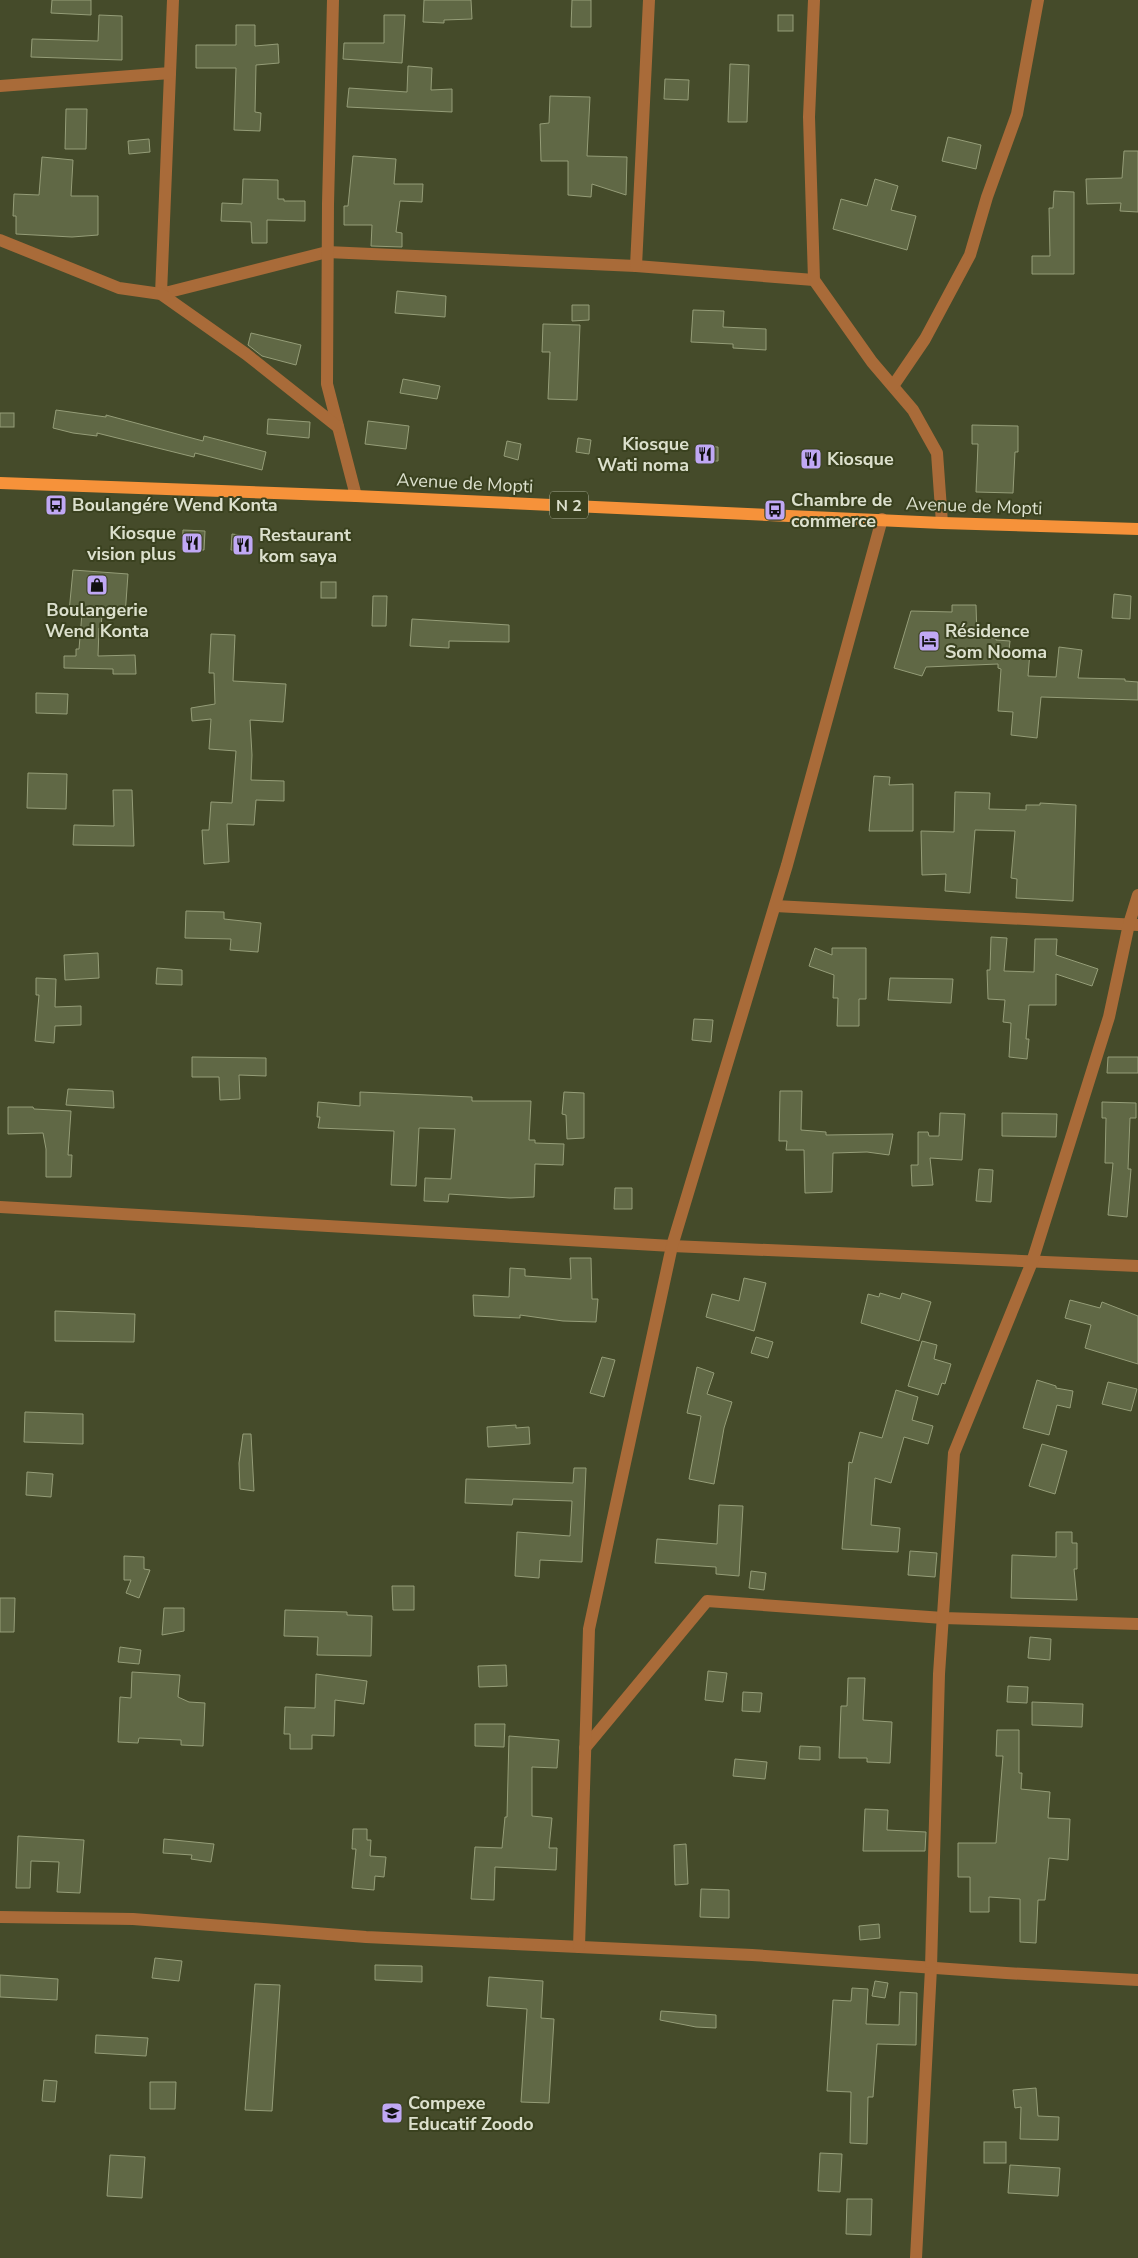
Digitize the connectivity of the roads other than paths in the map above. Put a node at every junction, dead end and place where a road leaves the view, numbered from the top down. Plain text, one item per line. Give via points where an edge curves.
1 (173, 0) edge
2 (333, 0) edge
3 (649, 0) edge
4 (814, 0) edge
5 (1038, 0) edge
6 (170, 73) junction
7 (0, 86) edge
8 (0, 240) edge
9 (327, 252) junction
10 (636, 266) junction
11 (814, 280) junction
12 (161, 294) junction
13 (892, 386) junction
14 (338, 427) junction
15 (0, 483) edge
16 (356, 496) junction
17 (882, 519) junction
18 (942, 523) junction
19 (1138, 529) edge
20 (1138, 895) edge
21 (774, 906) junction
22 (1133, 925) edge
23 (0, 1207) edge
24 (672, 1246) junction
25 (1032, 1262) junction
26 (1138, 1266) edge
27 (943, 1618) junction
28 (1138, 1624) edge
29 (585, 1748) junction
30 (0, 1917) edge
31 (579, 1947) junction
32 (931, 1968) junction
33 (1138, 1980) edge
34 (916, 2258) edge

1 - 6 street
2 - 9 street
3 - 10 street
4 - 11 street via 809,117
5 - 13 street via 1017,114 970,255 925,339
6 - 7 street
6 - 12 street
8 - 12 street via 119,288
9 - 10 street
9 - 12 street
9 - 14 street via 327,384
10 - 11 street
11 - 13 street
12 - 14 street via 246,354
13 - 18 street via 913,410 937,453
14 - 16 street
15 - 16 main road, Avenue de Mopti / N 2
16 - 17 main road, Avenue de Mopti / N 2
17 - 18 main road, Avenue de Mopti / N 2
17 - 21 street
18 - 19 main road, Avenue de Mopti / N 2
20 - 22 street
21 - 22 street
21 - 24 street
22 - 25 street via 1109,1017
23 - 24 street
24 - 25 street
24 - 29 street via 589,1629
25 - 26 street
25 - 27 street via 954,1453
27 - 28 street
27 - 29 street via 707,1601
27 - 32 street
29 - 31 street
30 - 31 street via 133,1919 366,1937
31 - 32 street
32 - 33 street
32 - 34 street

